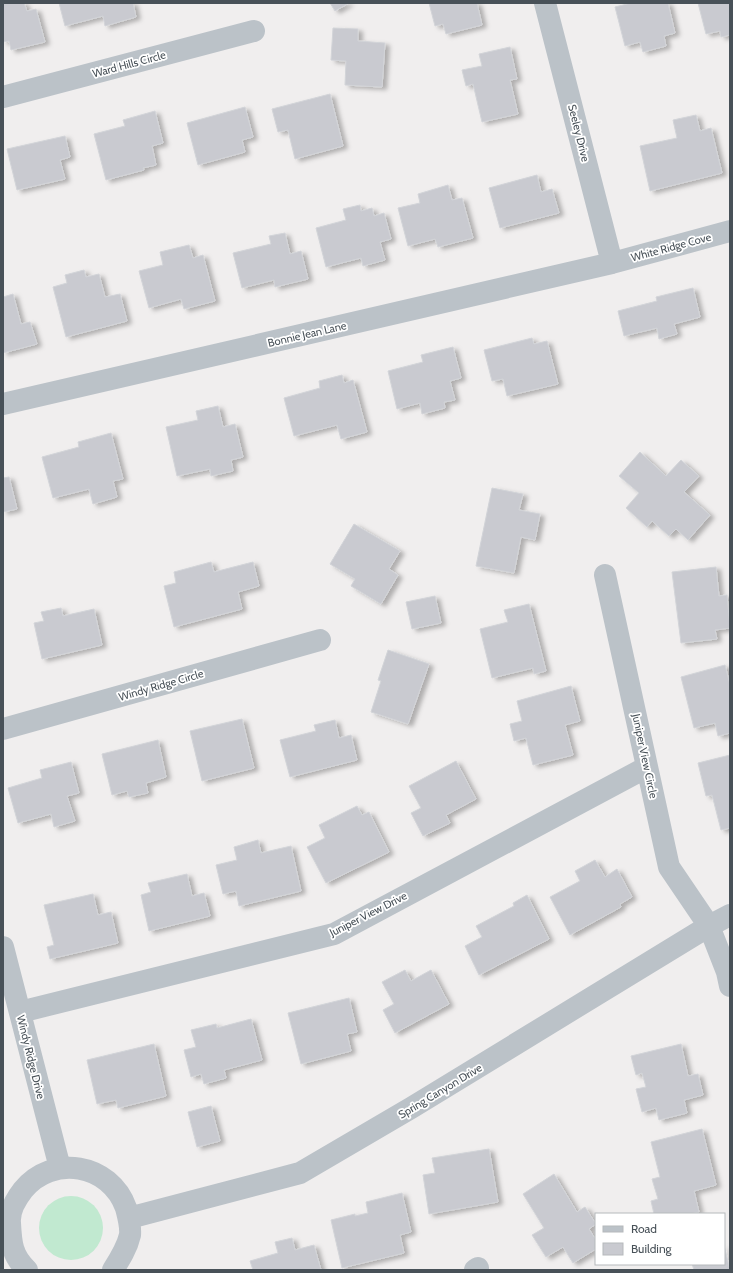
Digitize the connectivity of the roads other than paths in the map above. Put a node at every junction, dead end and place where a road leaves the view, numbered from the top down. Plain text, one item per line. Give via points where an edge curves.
1 (546, 3) edge
2 (254, 31) dead end
3 (3, 98) edge
4 (730, 231) edge
5 (612, 263) junction
6 (3, 404) edge
7 (605, 575) dead end
8 (320, 640) dead end
9 (3, 729) edge
10 (647, 767) junction
11 (730, 915) edge
12 (709, 926) junction
13 (3, 946) edge
14 (730, 986) edge
15 (20, 1012) junction
16 (60, 1168) junction
17 (129, 1218) junction
18 (7, 1244) edge
19 (27, 1270) edge
20 (113, 1270) edge

1 - 5 street, Seeley Drive
2 - 3 street, Ward Hills Circle
4 - 5 street, White Ridge Cove
5 - 6 street, Bonnie Jean Lane
7 - 10 street, Juniper View Circle
8 - 9 street, Windy Ridge Circle
10 - 12 street, Juniper View Circle via 670,867
10 - 15 street, Juniper View Drive via 334,934
11 - 12 street, Spring Canyon Drive
12 - 14 street, Juniper View Circle
12 - 17 street, Spring Canyon Drive via 300,1173
13 - 15 street, Windy Ridge Drive
15 - 16 street, Windy Ridge Drive
16 - 17 street via 74,1167 94,1172 111,1184 123,1199
16 - 18 street via 30,1182 16,1198 9,1219
17 - 20 street via 130,1234 124,1254
18 - 19 street

